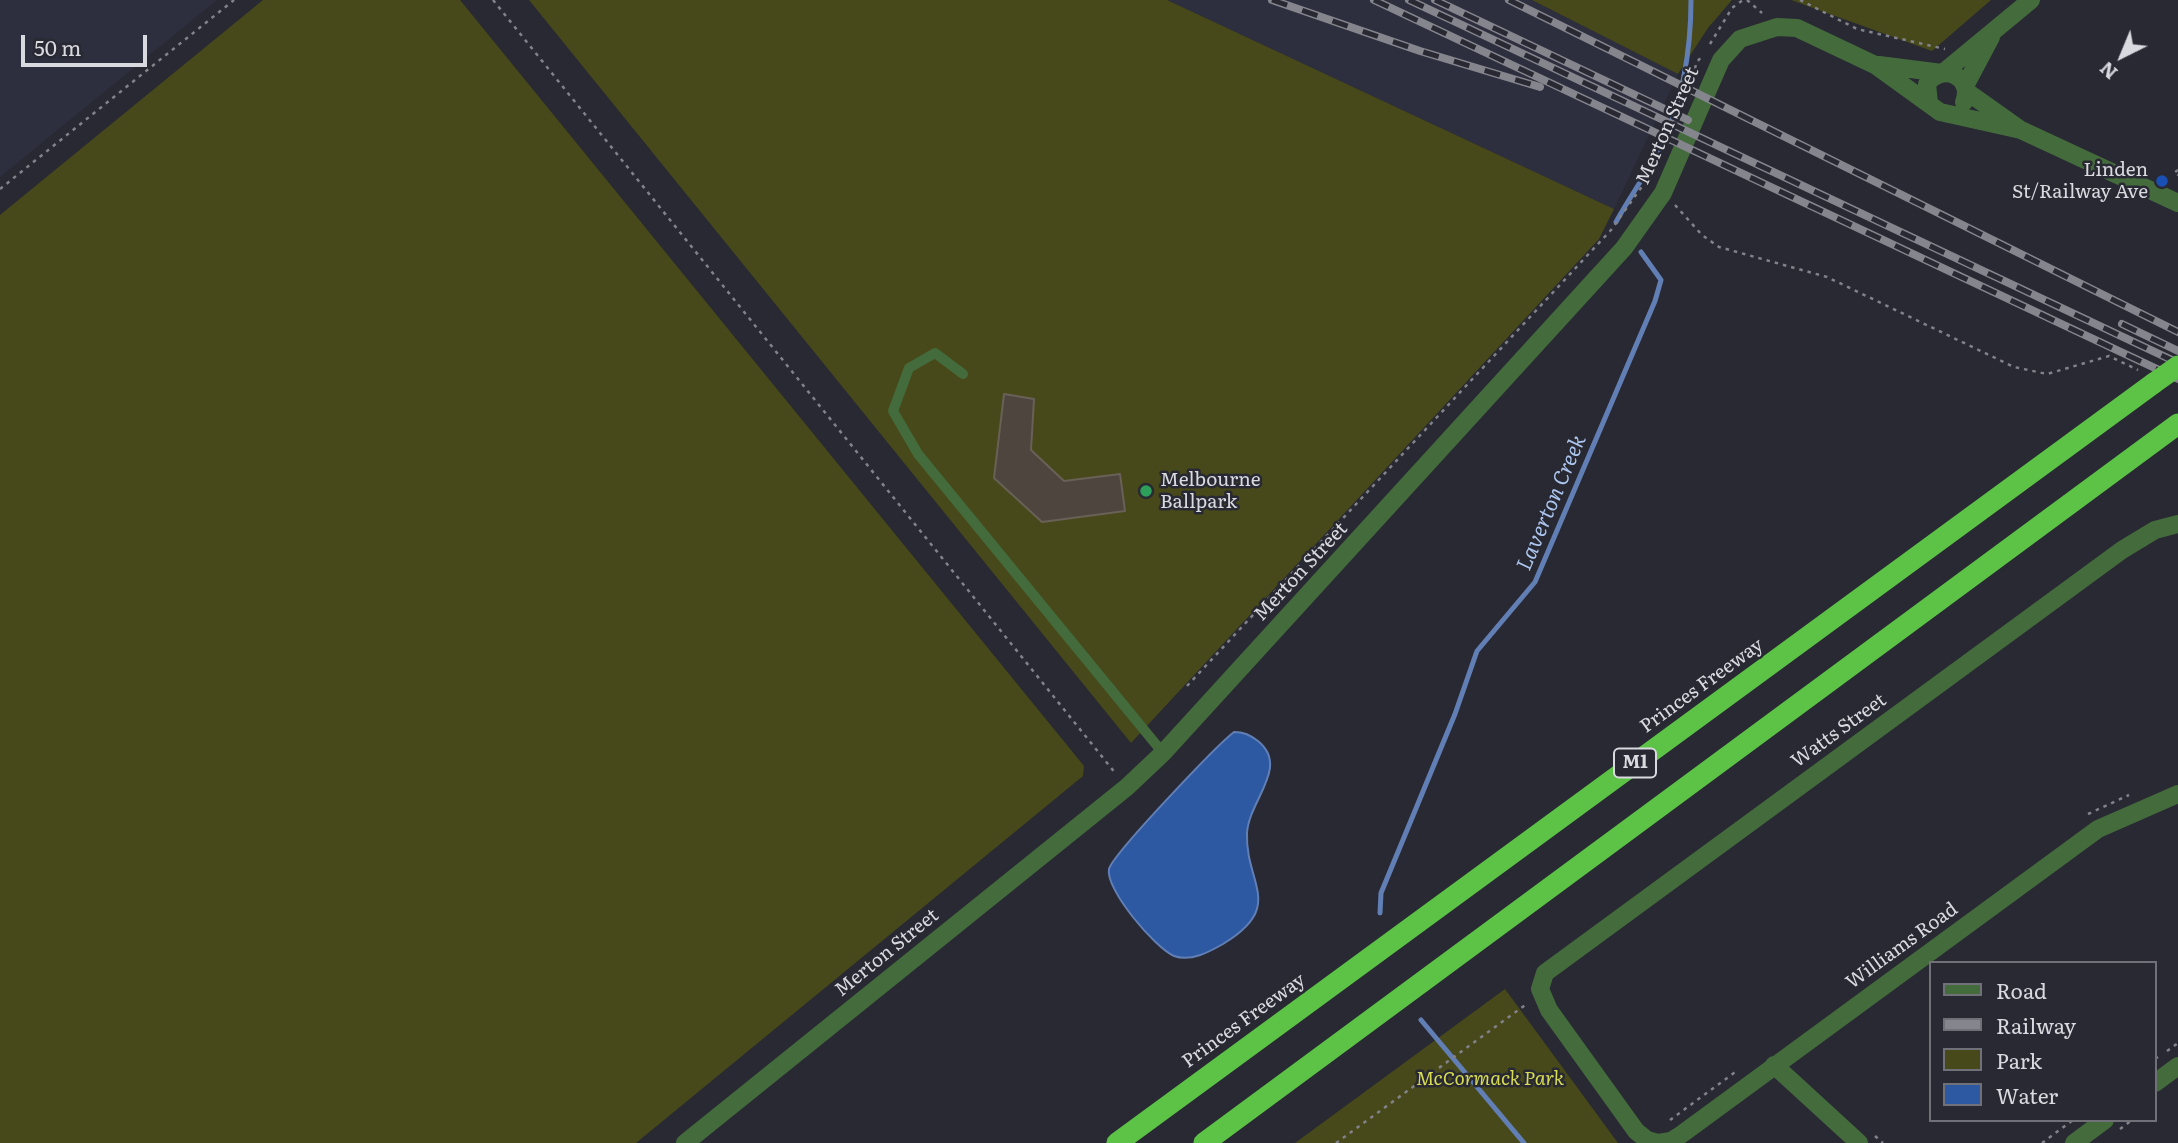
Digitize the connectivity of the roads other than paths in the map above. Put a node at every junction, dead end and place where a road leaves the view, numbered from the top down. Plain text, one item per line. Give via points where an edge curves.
1 (2031, 0) edge
2 (1995, 31) junction
3 (1875, 65) junction
4 (1943, 73) junction
5 (1966, 89) junction
6 (1929, 103) junction
7 (1946, 113) junction
8 (2021, 130) junction
9 (2178, 203) edge
10 (2178, 366) edge
11 (963, 374) dead end
12 (2178, 424) edge
13 (2178, 524) edge
14 (1163, 753) junction
15 (2178, 794) edge
16 (1535, 995) joint
17 (1774, 1065) junction
18 (2178, 1066) edge
19 (2157, 1082) edge
20 (2102, 1122) edge
21 (685, 1143) edge
22 (1117, 1143) edge
23 (1204, 1143) edge
24 (1658, 1143) edge
25 (1859, 1143) edge
26 (2074, 1143) edge

1 - 2 street
2 - 4 street
2 - 5 street
3 - 4 street, Merton Street
3 - 6 street, Merton Street
3 - 14 street, Merton Street via 1797,28 1777,27 1740,39 1721,60 1663,193 1601,275
4 - 5 street via 1955,74
4 - 6 street via 1927,84
5 - 7 street via 1963,104
5 - 8 street
6 - 7 street
7 - 8 street
8 - 9 street
10 - 22 highway, Princes Freeway / M1, bridge via 2149,378
11 - 14 lane via 935,353 909,368 893,411 918,454
12 - 23 highway, M1
13 - 16 street, Watts Street via 2155,530 2122,550 1545,973
14 - 21 street, Merton Street via 1127,787
15 - 17 street, Williams Road via 2098,829
16 - 24 street, Williams Road via 1636,1131
17 - 24 street, Williams Road via 1682,1134
17 - 25 street
18 - 19 street
20 - 26 street

